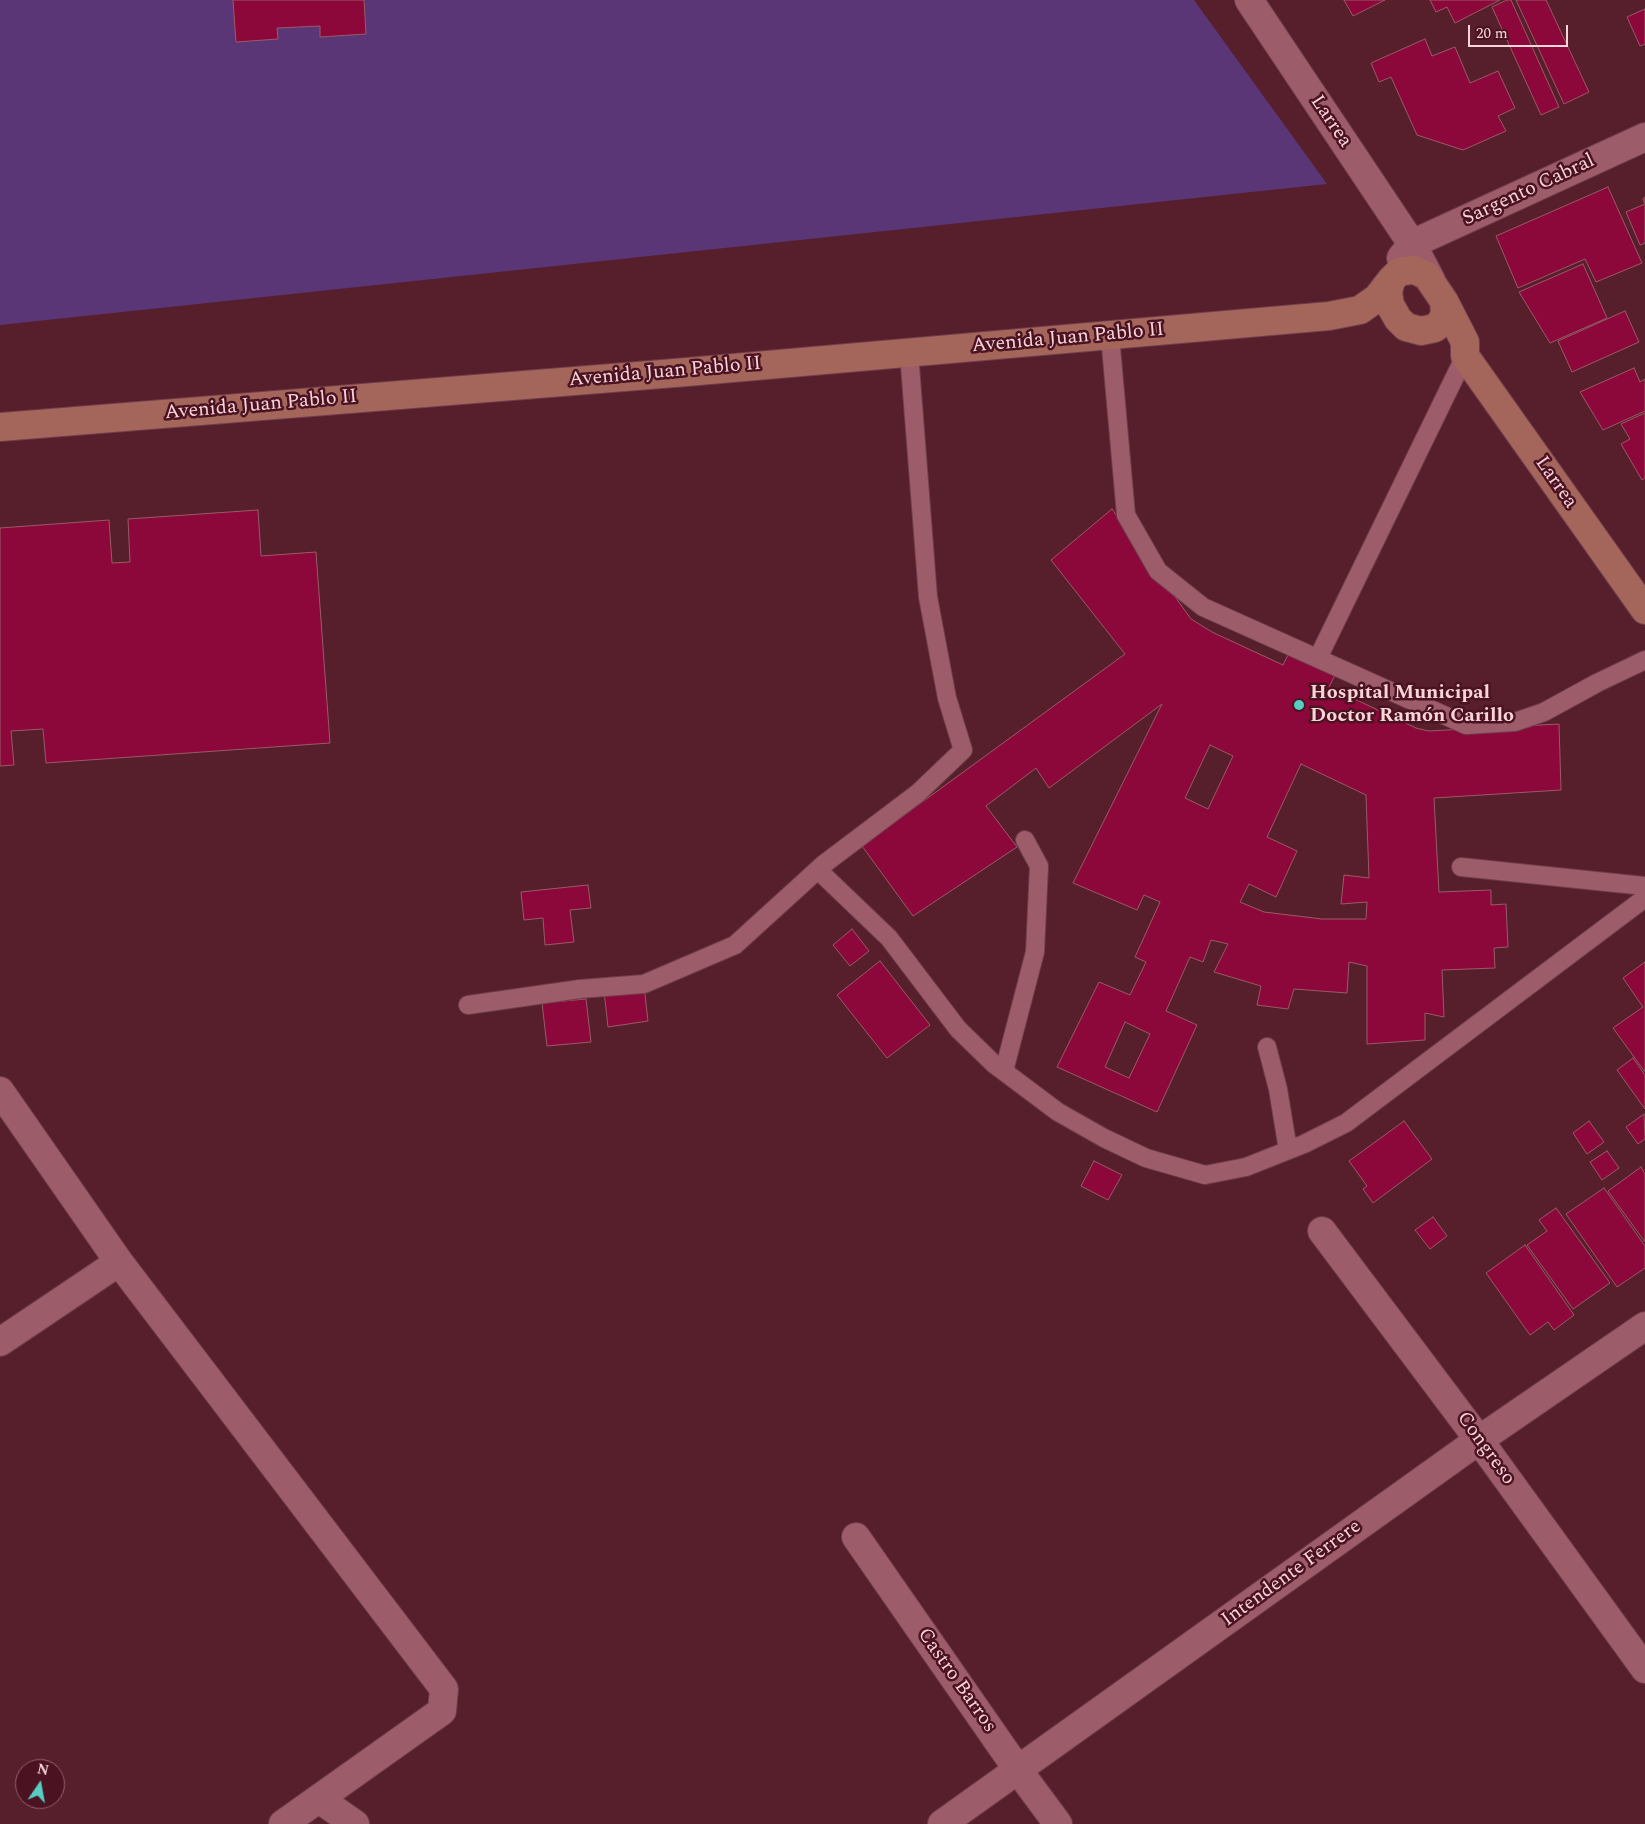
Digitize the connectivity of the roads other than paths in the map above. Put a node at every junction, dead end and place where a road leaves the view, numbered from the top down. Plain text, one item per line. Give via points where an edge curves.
1 (1249, 0) edge
2 (1645, 137) edge
3 (1412, 244) junction
4 (1391, 279) junction
5 (1437, 291) junction
6 (1329, 316) junction
7 (1404, 325) junction
8 (1110, 336) junction
9 (909, 352) junction
10 (1465, 356) junction
11 (0, 427) edge
12 (1645, 610) edge
13 (1318, 658) junction
14 (1645, 660) edge
15 (1025, 840) dead end
16 (1461, 867) dead end
17 (818, 870) junction
18 (1645, 886) edge
19 (1645, 898) edge
20 (468, 1005) dead end
21 (1267, 1046) dead end
22 (1004, 1071) junction
23 (0, 1090) edge
24 (1288, 1150) junction
25 (1322, 1231) dead end
26 (119, 1262) junction
27 (1645, 1326) edge
28 (0, 1342) edge
29 (1479, 1440) junction
30 (856, 1537) dead end
31 (1645, 1669) edge
32 (1018, 1770) junction
33 (319, 1799) junction
34 (283, 1824) edge
35 (355, 1824) edge
36 (942, 1824) edge
37 (1058, 1824) edge

1 - 3 street, Larrea
2 - 3 street, Sargento Cabral
3 - 4 street
3 - 5 street, Larrea
4 - 5 main road via 1399,272 1412,270 1423,273
4 - 6 main road, Avenida Juan Pablo II via 1377,298 1360,310
4 - 7 main road via 1388,298
5 - 7 main road via 1444,314 1438,326 1421,331
5 - 10 main road, Larrea via 1465,342
6 - 7 main road, Avenida Juan Pablo II via 1386,319
6 - 8 main road, Avenida Juan Pablo II
7 - 10 main road via 1451,352
8 - 9 main road, Avenida Juan Pablo II
8 - 13 lane via 1126,515 1158,571 1203,607
9 - 11 main road, Avenida Juan Pablo II
9 - 17 lane via 928,597 947,698 963,750 918,793
10 - 12 main road, Larrea
10 - 13 lane
13 - 14 lane via 1466,725 1514,722 1544,712
15 - 22 lane via 1039,866 1035,952
16 - 18 lane
17 - 20 lane via 735,945 644,984 580,989
17 - 22 lane via 890,938 958,1029
19 - 24 lane via 1346,1122
21 - 24 lane
22 - 24 lane via 1058,1112 1104,1138 1146,1158 1205,1175 1246,1166
23 - 26 street
25 - 29 street, Congreso
26 - 28 street
26 - 33 street via 444,1689 442,1712
27 - 29 street, Intendente Ferrere
29 - 31 street, Congreso
29 - 32 street, Intendente Ferrere
30 - 32 street, Castro Barros
32 - 36 street, Intendente Ferrere
32 - 37 street, Castro Barros
33 - 34 street
33 - 35 street

